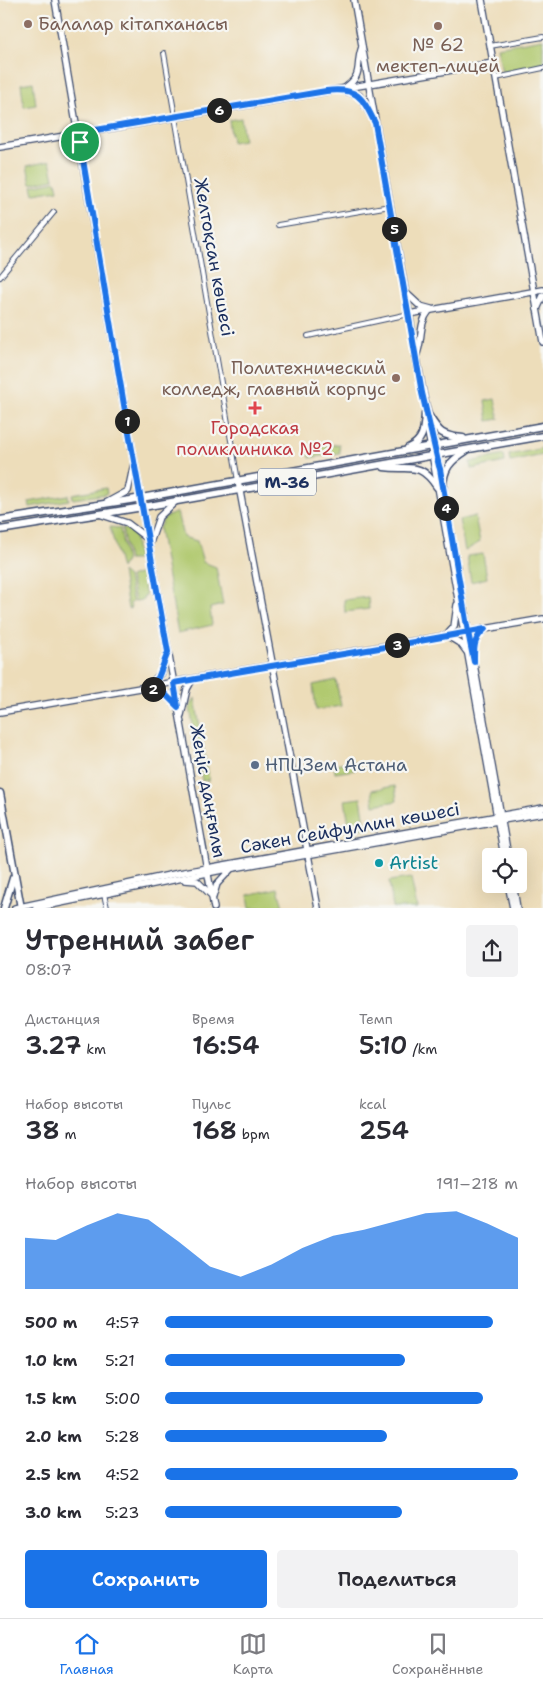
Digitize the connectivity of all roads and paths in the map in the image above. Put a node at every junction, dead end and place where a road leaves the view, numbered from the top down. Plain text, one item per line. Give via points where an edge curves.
1 (55, 0) edge
2 (354, 0) edge
3 (482, 0) edge
4 (543, 37) edge
5 (362, 45) junction
6 (490, 46) junction
7 (164, 53) dead end
8 (493, 62) junction
9 (543, 68) edge
10 (496, 78) junction
11 (369, 84) junction
12 (344, 88) junction
13 (333, 90) junction
14 (175, 118) junction
15 (375, 123) junction
16 (78, 133) junction
17 (0, 147) edge
18 (390, 206) junction
19 (54, 212) dead end
20 (278, 225) dead end
21 (0, 276) edge
22 (543, 290) edge
23 (405, 292) junction
24 (534, 292) junction
25 (543, 296) edge
26 (438, 309) junction
27 (429, 311) junction
28 (537, 311) junction
29 (409, 314) junction
30 (308, 336) dead end
31 (543, 342) edge
32 (416, 356) junction
33 (426, 413) junction
34 (543, 426) edge
35 (543, 436) edge
36 (472, 439) junction
37 (432, 445) junction
38 (471, 449) junction
39 (403, 451) junction
40 (434, 455) junction
41 (134, 461) junction
42 (378, 466) junction
43 (238, 481) junction
44 (440, 487) junction
45 (240, 490) junction
46 (141, 498) junction
47 (175, 502) junction
48 (102, 504) junction
49 (143, 507) junction
50 (98, 514) junction
51 (0, 520) edge
52 (0, 530) edge
53 (149, 542) junction
54 (458, 601) junction
55 (543, 618) edge
56 (485, 629) junction
57 (466, 633) junction
58 (447, 636) junction
59 (168, 652) junction
60 (468, 654) junction
61 (474, 662) junction
62 (272, 667) junction
63 (192, 680) junction
64 (174, 683) junction
65 (147, 688) junction
66 (178, 707) junction
67 (0, 712) edge
68 (180, 720) junction
69 (0, 793) edge
70 (1, 802) edge
71 (543, 808) edge
72 (543, 813) edge
73 (499, 819) junction
74 (503, 848) edge
75 (506, 848) edge
76 (307, 853) junction
77 (240, 867) junction
78 (206, 871) junction
79 (14, 875) junction
80 (176, 879) junction
81 (510, 893) edge
82 (514, 893) edge
83 (104, 894) junction
84 (212, 898) junction
85 (4, 908) edge
86 (19, 908) edge
87 (36, 908) edge
88 (107, 908) edge
89 (214, 908) edge
90 (318, 908) edge
91 (513, 908) edge
92 (517, 908) edge

1 - 16 main road, Жеңіс даңғылы
2 - 5 main road
3 - 6 main road
4 - 6 street
5 - 11 main road
5 - 12 main road via 358,74
6 - 8 main road
7 - 14 street, Желтоқсан көшесі
8 - 10 main road
8 - 11 main road
9 - 10 street
10 - 24 main road
11 - 12 main road
11 - 15 main road
12 - 13 main road
13 - 14 main road
13 - 15 main road via 359,95
14 - 16 main road
14 - 43 street, Желтоқсан көшесі
15 - 18 main road
16 - 17 main road
16 - 41 main road, Жеңіс даңғылы
18 - 20 street
18 - 23 main road
19 - 21 street
22 - 24 main road
23 - 26 main road via 420,306
23 - 29 main road
24 - 26 main road
24 - 28 main road
25 - 28 main road
26 - 27 main road
27 - 29 main road
27 - 32 main road via 422,322 420,349
28 - 31 main road
29 - 30 street
29 - 32 main road
32 - 33 main road
33 - 36 main road via 444,436
33 - 37 main road
33 - 39 main road via 419,441
34 - 36 main road, M-36
35 - 38 main road, M-36
36 - 37 main road, M-36
37 - 39 main road, M-36
37 - 40 main road
38 - 40 main road, M-36
38 - 44 main road via 448,465
39 - 43 main road, M-36
40 - 42 main road, M-36
40 - 44 main road
41 - 46 main road, Жеңіс даңғылы
41 - 48 main road via 128,491
42 - 44 main road via 413,466 421,469
42 - 45 main road, M-36
43 - 45 main road, Желтоқсан көшесі
43 - 46 main road, M-36
44 - 54 main road
44 - 57 main road
45 - 47 main road, M-36
45 - 62 main road, Желтоқсан көшесі
46 - 48 main road, M-36
46 - 49 main road, Жеңіс даңғылы
47 - 49 main road, M-36
47 - 53 main road via 159,517
48 - 51 main road, M-36
49 - 50 main road, M-36
49 - 53 main road, Жеңіс даңғылы
50 - 52 main road, M-36
50 - 53 main road via 127,523
53 - 59 main road, Жеңіс даңғылы
54 - 57 main road
54 - 58 main road via 454,627
55 - 56 main road
56 - 57 main road
56 - 61 main road via 477,636
57 - 58 main road
57 - 60 main road
57 - 61 main road
58 - 60 main road via 461,644
58 - 62 main road
59 - 64 main road, Жеңіс даңғылы
59 - 65 main road via 158,678
60 - 73 main road
61 - 73 main road
62 - 63 main road
62 - 76 main road, Желтоқсан көшесі
63 - 64 main road
63 - 68 main road
64 - 65 main road
64 - 66 main road, Жеңіс даңғылы
65 - 66 main road via 165,694
65 - 67 main road
66 - 68 main road, Жеңіс даңғылы
68 - 78 main road, Жеңіс даңғылы
69 - 70 main road
70 - 79 main road
71 - 73 main road, Сәкен Сейфуллин көшесі
72 - 73 main road, Сәкен Сейфуллин көшесі
73 - 74 main road
73 - 75 main road
73 - 76 main road, Сәкен Сейфуллин көшесі
76 - 77 main road, Сәкен Сейфуллин көшесі
76 - 78 main road, Сәкен Сейфуллин көшесі
76 - 90 main road, Желтоқсан көшесі
77 - 78 main road, Сәкен Сейфуллин көшесі
77 - 84 main road via 223,875
78 - 80 main road, Сәкен Сейфуллин көшесі
78 - 84 main road, Жеңіс даңғылы
78 - 86 main road, Сәкен Сейфуллин көшесі
79 - 85 main road
79 - 86 main road
80 - 83 main road, Сәкен Сейфуллин көшесі
80 - 84 main road via 197,881
81 - 91 main road
82 - 92 main road
83 - 87 main road, Сәкен Сейфуллин көшесі
83 - 88 street
84 - 89 main road, Жеңіс даңғылы

